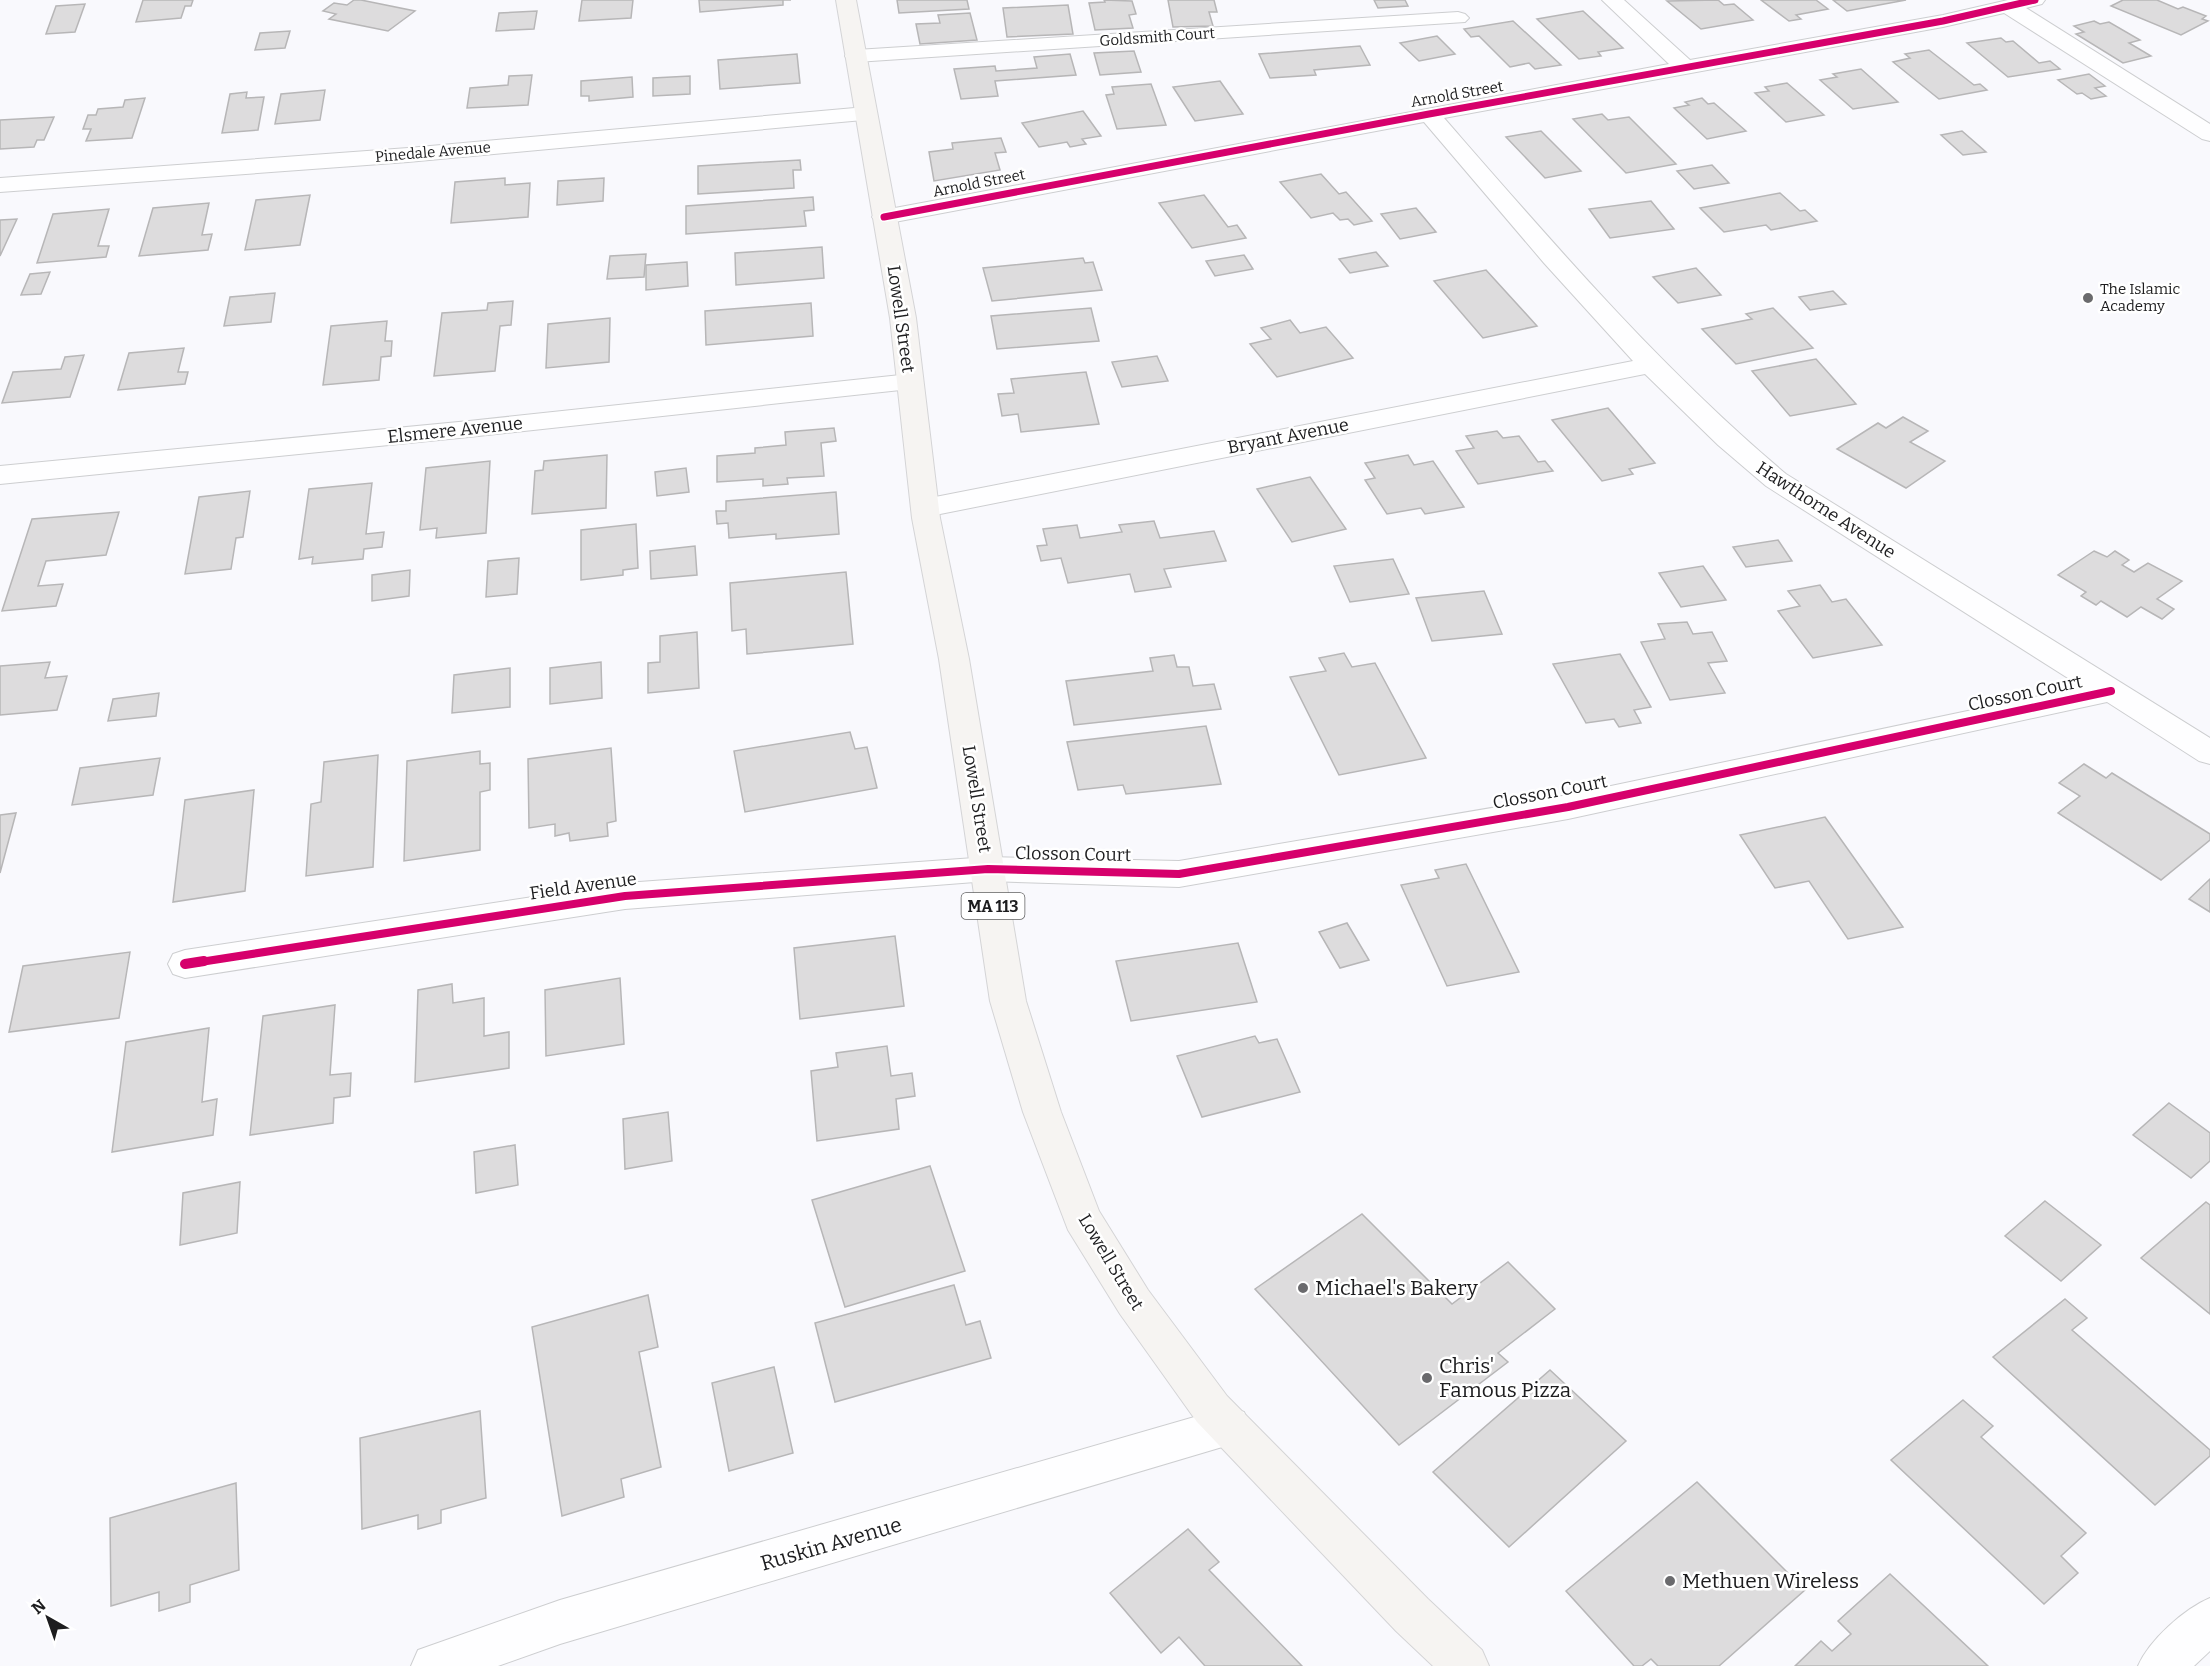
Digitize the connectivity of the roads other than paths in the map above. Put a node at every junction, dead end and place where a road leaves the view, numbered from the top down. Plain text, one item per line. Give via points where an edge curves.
1 (846, 0) edge
2 (1612, 0) edge
3 (2036, 0) edge
4 (2009, 7) junction
5 (1458, 18) dead end
6 (856, 56) junction
7 (1686, 68) junction
8 (866, 114) junction
9 (1429, 114) junction
10 (2210, 134) edge
11 (0, 185) edge
12 (884, 217) junction
13 (1651, 365) junction
14 (910, 382) junction
15 (0, 475) edge
16 (925, 508) junction
17 (2111, 691) junction
18 (2210, 753) edge
19 (988, 869) junction
20 (185, 964) dead end
21 (1229, 1426) junction
22 (2210, 1620) edge
23 (434, 1666) edge
24 (1466, 1666) edge
25 (2162, 1666) edge

1 - 6 main road, Lowell Street / MA 113
2 - 7 street
3 - 4 street, Arnold Street
4 - 7 street, Arnold Street
4 - 10 street
5 - 6 street, Goldsmith Court
6 - 8 main road, Lowell Street / MA 113
7 - 9 street, Arnold Street
8 - 11 street, Pinedale Avenue
8 - 12 main road, Lowell Street / MA 113
9 - 12 street, Arnold Street
9 - 13 street, Hawthorne Avenue
12 - 14 main road, Lowell Street / MA 113 via 903,318
13 - 16 street, Bryant Avenue
13 - 17 street, Hawthorne Avenue via 1729,442 1776,480
14 - 15 street, Elsmere Avenue
14 - 16 main road, Lowell Street / MA 113
16 - 19 main road, Lowell Street / MA 113
17 - 18 street, Hawthorne Avenue
17 - 19 street, Closson Court via 1568,807 1179,874
19 - 20 street, Field Avenue via 625,896
19 - 21 main road, Lowell Street / MA 113 via 1008,1001 1042,1113 1082,1218 1134,1302 1212,1409
21 - 23 street, Ruskin Avenue via 560,1622
21 - 24 main road, Lowell Street / MA 113
22 - 25 street

